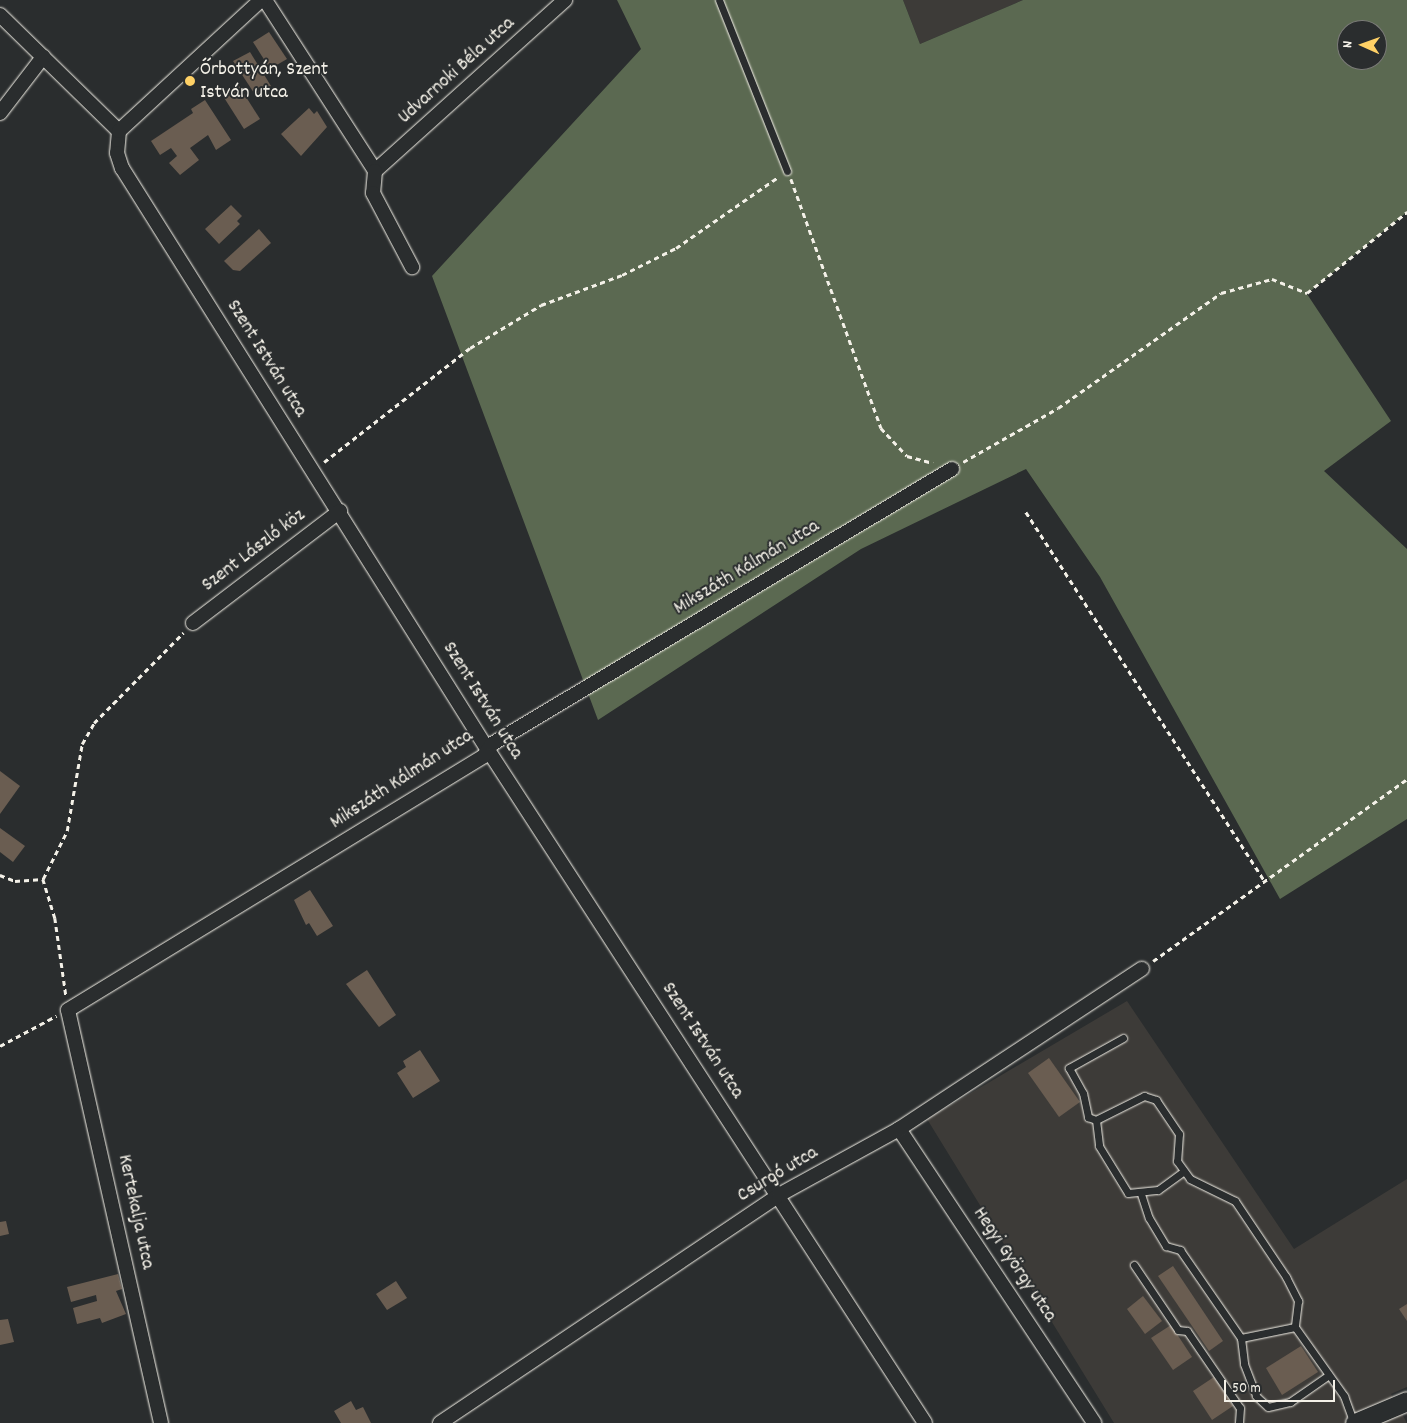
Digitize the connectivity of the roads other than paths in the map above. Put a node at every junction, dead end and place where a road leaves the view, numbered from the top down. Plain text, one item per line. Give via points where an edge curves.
1 (261, 0) edge
2 (265, 0) edge
3 (565, 0) edge
4 (719, 0) edge
5 (0, 15) edge
6 (43, 57) junction
7 (0, 113) edge
8 (119, 131) junction
9 (375, 171) junction
10 (787, 171) road end
11 (412, 266) dead end
12 (952, 468) road end
13 (340, 511) junction
14 (193, 623) road end
15 (488, 750) junction
16 (1142, 969) road end
17 (68, 1010) joint
18 (1123, 1038) dead end
19 (1096, 1120) junction
20 (899, 1129) junction
21 (1184, 1171) junction
22 (1141, 1194) junction
23 (779, 1195) junction
24 (1134, 1265) dead end
25 (1294, 1327) junction
26 (1241, 1338) junction
27 (1329, 1375) junction
28 (1407, 1401) edge
29 (162, 1423) edge
30 (440, 1423) edge
31 (925, 1423) edge
32 (1094, 1423) edge
33 (1239, 1423) edge
34 (1354, 1423) edge

1 - 8 street
2 - 9 street
3 - 9 street, Udvarnoki Béla utca
4 - 10 lane
5 - 6 street
6 - 7 street
6 - 8 street
8 - 13 street, Szent István utca via 117,153 122,168
9 - 11 street via 373,193
12 - 15 street, Mikszáth Kálmán utca
13 - 14 street, Szent László köz
13 - 15 street, Szent István utca
15 - 17 street, Mikszáth Kálmán utca
15 - 23 street, Szent István utca
16 - 20 street, Csurgó utca
17 - 29 street, Kertekalja utca
18 - 19 lane via 1069,1068 1083,1093 1088,1117
19 - 21 lane via 1144,1096 1156,1100 1179,1134 1177,1161
19 - 22 lane via 1099,1146 1114,1176 1128,1193
20 - 23 street, Csurgó utca
20 - 32 street, Hegyi György utca
21 - 22 lane via 1158,1190
21 - 25 lane via 1190,1179 1235,1201 1298,1301
22 - 26 lane via 1149,1218 1166,1246 1180,1250
23 - 30 street, Csurgó utca
23 - 31 street, Szent István utca
24 - 33 lane via 1178,1330 1187,1331 1240,1408
25 - 26 lane
25 - 27 lane
26 - 27 lane via 1244,1364 1256,1396 1268,1407 1290,1402
27 - 34 lane
28 - 34 main road

